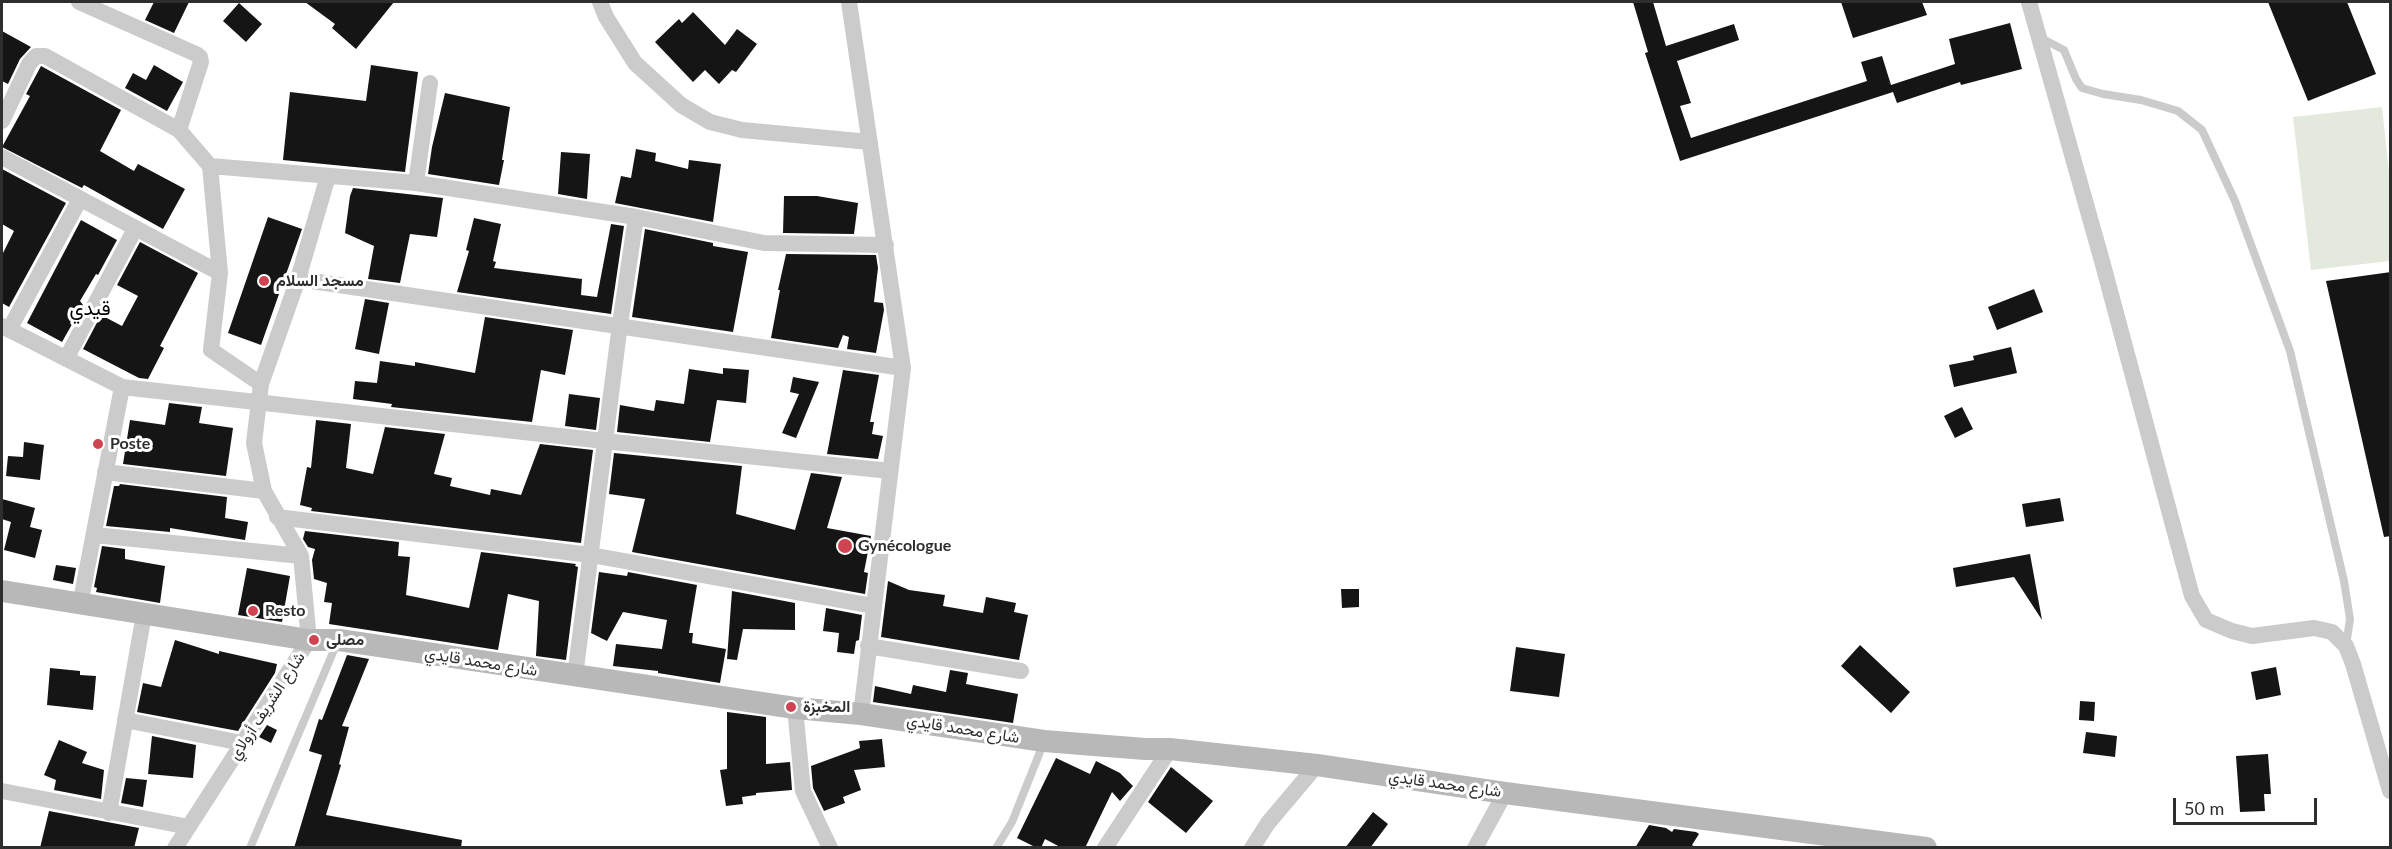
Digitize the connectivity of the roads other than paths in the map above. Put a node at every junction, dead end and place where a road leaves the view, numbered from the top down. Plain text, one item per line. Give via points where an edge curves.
1 (79, 2) edge
2 (600, 2) edge
3 (849, 2) edge
4 (2029, 2) edge
5 (2040, 38) junction
6 (430, 82) dead end
7 (7, 97) edge
8 (2, 121) edge
9 (180, 130) junction
10 (870, 142) junction
11 (2, 157) edge
12 (210, 166) junction
13 (328, 176) junction
14 (416, 183) junction
15 (80, 199) junction
16 (636, 218) junction
17 (135, 229) junction
18 (886, 245) junction
19 (220, 273) junction
20 (298, 279) junction
21 (620, 324) junction
22 (5, 328) edge
23 (66, 359) junction
24 (903, 368) junction
25 (261, 384) junction
26 (122, 387) junction
27 (259, 402) junction
28 (604, 441) junction
29 (890, 471) junction
30 (105, 472) junction
31 (264, 491) junction
32 (277, 517) junction
33 (94, 535) junction
34 (591, 555) junction
35 (301, 556) junction
36 (2, 591) edge
37 (80, 605) junction
38 (873, 606) junction
39 (144, 615) junction
40 (309, 640) junction
41 (339, 640) junction
42 (868, 646) junction
43 (2346, 646) junction
44 (1021, 671) dead end
45 (575, 676) junction
46 (795, 708) junction
47 (861, 714) junction
48 (125, 720) junction
49 (1044, 741) junction
50 (242, 743) junction
51 (1170, 748) junction
52 (1317, 765) junction
53 (2, 791) edge
54 (2391, 791) edge
55 (1505, 793) junction
56 (109, 813) junction
57 (189, 827) junction
58 (175, 848) edge
59 (250, 848) edge
60 (830, 848) edge
61 (996, 848) edge
62 (1105, 848) edge
63 (1252, 848) edge
64 (1475, 848) edge
65 (1926, 848) edge

1 - 9 street via 200,57
2 - 10 street via 635,63 681,105 710,122 742,130
3 - 10 street
4 - 5 street
5 - 43 lane via 2064,50 2082,88 2178,111 2202,130 2235,201 2290,351 2344,581 2350,619
5 - 43 street via 2192,596 2206,620 2232,631 2252,636 2314,628 2332,632
6 - 14 street
7 - 8 street
7 - 9 street via 36,56 45,56
9 - 12 street
10 - 18 street
11 - 15 street
12 - 13 street
12 - 19 street
13 - 14 street
13 - 20 street, شارع الشريف أزولاي
14 - 16 street
15 - 17 street
15 - 22 street
16 - 18 street via 764,243
16 - 21 street
17 - 19 street
17 - 23 street
18 - 24 street
19 - 25 street via 211,350
20 - 21 street
20 - 25 street, شارع الشريف أزولاي
21 - 24 street
21 - 28 street
22 - 23 street
23 - 26 street
24 - 29 street
25 - 27 street, شارع الشريف أزولاي
26 - 27 street
26 - 30 street
27 - 28 street
27 - 31 street, شارع الشريف أزولاي via 254,443
28 - 29 street
28 - 34 street
29 - 38 street
30 - 31 street
30 - 33 street
31 - 32 street, شارع الشريف أزولاي
32 - 34 street
32 - 35 street, شارع الشريف أزولاي
33 - 35 street
33 - 37 street
34 - 38 street
34 - 45 street
35 - 40 street, شارع الشريف أزولاي
36 - 37 main road, شارع محمد قايدي
37 - 39 main road, شارع محمد قايدي
38 - 42 street
39 - 40 main road, شارع محمد قايدي
39 - 48 street
40 - 41 main road, شارع محمد قايدي
40 - 50 street, شارع الشريف أزولاي
41 - 45 main road, شارع محمد قايدي
41 - 59 lane
42 - 44 street
42 - 47 street
43 - 54 street
45 - 46 main road, شارع محمد قايدي
46 - 47 main road, شارع محمد قايدي
46 - 60 street via 803,791
47 - 49 main road, شارع محمد قايدي
48 - 50 street
48 - 56 street
49 - 51 main road, شارع محمد قايدي via 1145,750
49 - 61 lane via 1012,822
50 - 57 street, شارع الشريف أزولاي
51 - 52 main road, شارع محمد قايدي
51 - 62 street
52 - 55 main road, شارع محمد قايدي
52 - 63 street
53 - 56 street
55 - 64 street
55 - 65 main road, شارع محمد قايدي
56 - 57 street
57 - 58 street, شارع الشريف أزولاي

